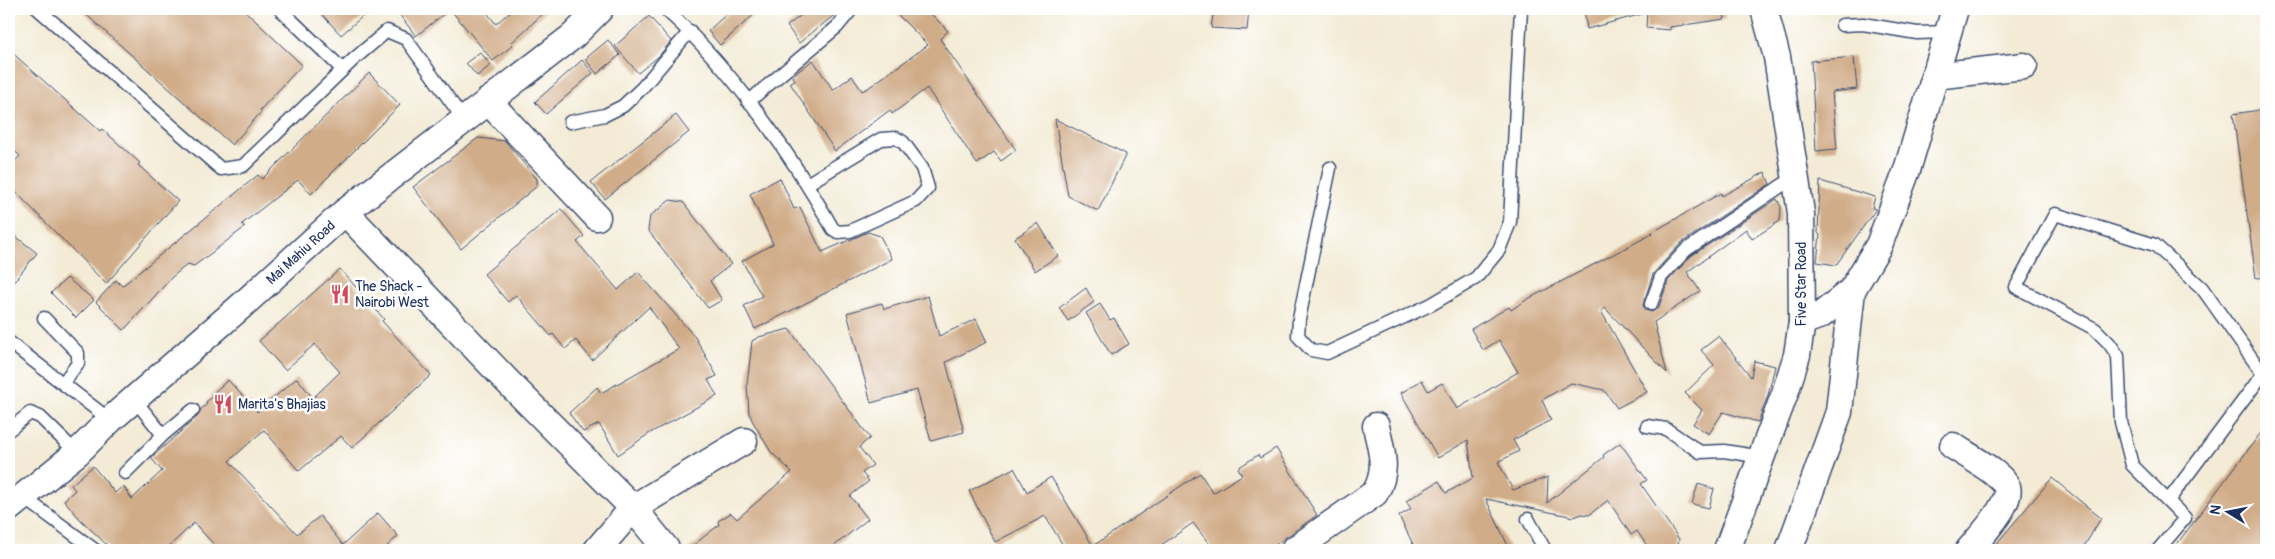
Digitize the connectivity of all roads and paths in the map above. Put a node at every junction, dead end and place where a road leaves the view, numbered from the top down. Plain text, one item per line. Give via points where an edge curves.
1 (38, 9) edge
2 (280, 9) edge
3 (600, 9) edge
4 (666, 9) edge
5 (852, 9) edge
6 (1521, 9) edge
7 (1764, 9) edge
8 (1951, 20) edge
9 (1842, 25) dead end
10 (690, 31) junction
11 (2024, 66) dead end
12 (343, 70) junction
13 (1934, 76) junction
14 (488, 101) junction
15 (748, 102) junction
16 (464, 120) junction
17 (570, 122) dead end
18 (1330, 168) dead end
19 (1796, 179) junction
20 (807, 184) junction
21 (345, 212) junction
22 (597, 218) dead end
23 (1852, 290) junction
24 (1652, 304) dead end
25 (44, 318) dead end
26 (1802, 322) junction
27 (9, 342) edge
28 (63, 383) junction
29 (134, 399) junction
30 (193, 410) dead end
31 (110, 420) junction
32 (1376, 426) dead end
33 (1647, 426) dead end
34 (9, 430) edge
35 (163, 435) junction
36 (744, 442) dead end
37 (1953, 446) dead end
38 (77, 453) junction
39 (1762, 458) junction
40 (125, 473) dead end
41 (2168, 501) junction
42 (15, 502) edge
43 (633, 508) junction
44 (1528, 519) dead end
45 (95, 550) edge
46 (597, 550) edge
47 (668, 550) edge
48 (1294, 550) edge
49 (1545, 550) edge
50 (1727, 550) edge
51 (1789, 550) edge
52 (1969, 550) edge
53 (2158, 550) edge

1 - 12 lane via 221,169 243,166
2 - 12 lane
3 - 14 street, Mai Mahiu Road via 573,36
4 - 10 lane
5 - 15 lane via 837,27
6 - 18 lane via 1510,222 1499,250 1476,278 1327,353 1311,350 1298,336
7 - 19 street, Five Star Road via 1777,57
8 - 9 lane via 1917,34 1863,24
8 - 13 street
10 - 15 lane
10 - 17 lane via 623,106 605,115
11 - 13 street
12 - 16 lane via 388,31 396,34 406,39
13 - 23 street via 1907,170 1879,245
14 - 16 street, Mai Mahiu Road
14 - 22 street
15 - 20 lane
16 - 21 street, Mai Mahiu Road
19 - 24 lane via 1686,250 1661,277
19 - 26 street, Five Star Road via 1801,213
20 - 20 lane via 882,139 889,138 903,142 922,168 928,188 916,201 845,232 833,229
21 - 29 street, Mai Mahiu Road
21 - 43 street
23 - 26 street via 1821,316
23 - 51 street via 1839,412
25 - 28 lane via 78,353 78,364
26 - 39 street, Five Star Road via 1786,393
27 - 28 lane
28 - 31 lane
29 - 31 street, Mai Mahiu Road
29 - 35 lane
30 - 35 lane
31 - 38 street, Mai Mahiu Road
32 - 48 street via 1384,463 1383,480 1375,493
33 - 39 lane via 1666,429 1700,452 1724,450
34 - 38 lane via 30,413 40,417
35 - 40 lane
36 - 43 street
37 - 52 street via 1997,476 2008,490 2003,508
38 - 42 street, Mai Mahiu Road
39 - 50 street, Five Star Road
41 - 41 lane via 2264,374 2202,288 2155,245 2055,214 2016,287 2095,329 2109,343 2118,356 2121,422 2132,465
41 - 53 lane via 2185,518
42 - 45 lane
43 - 46 street
43 - 47 street
44 - 49 lane

